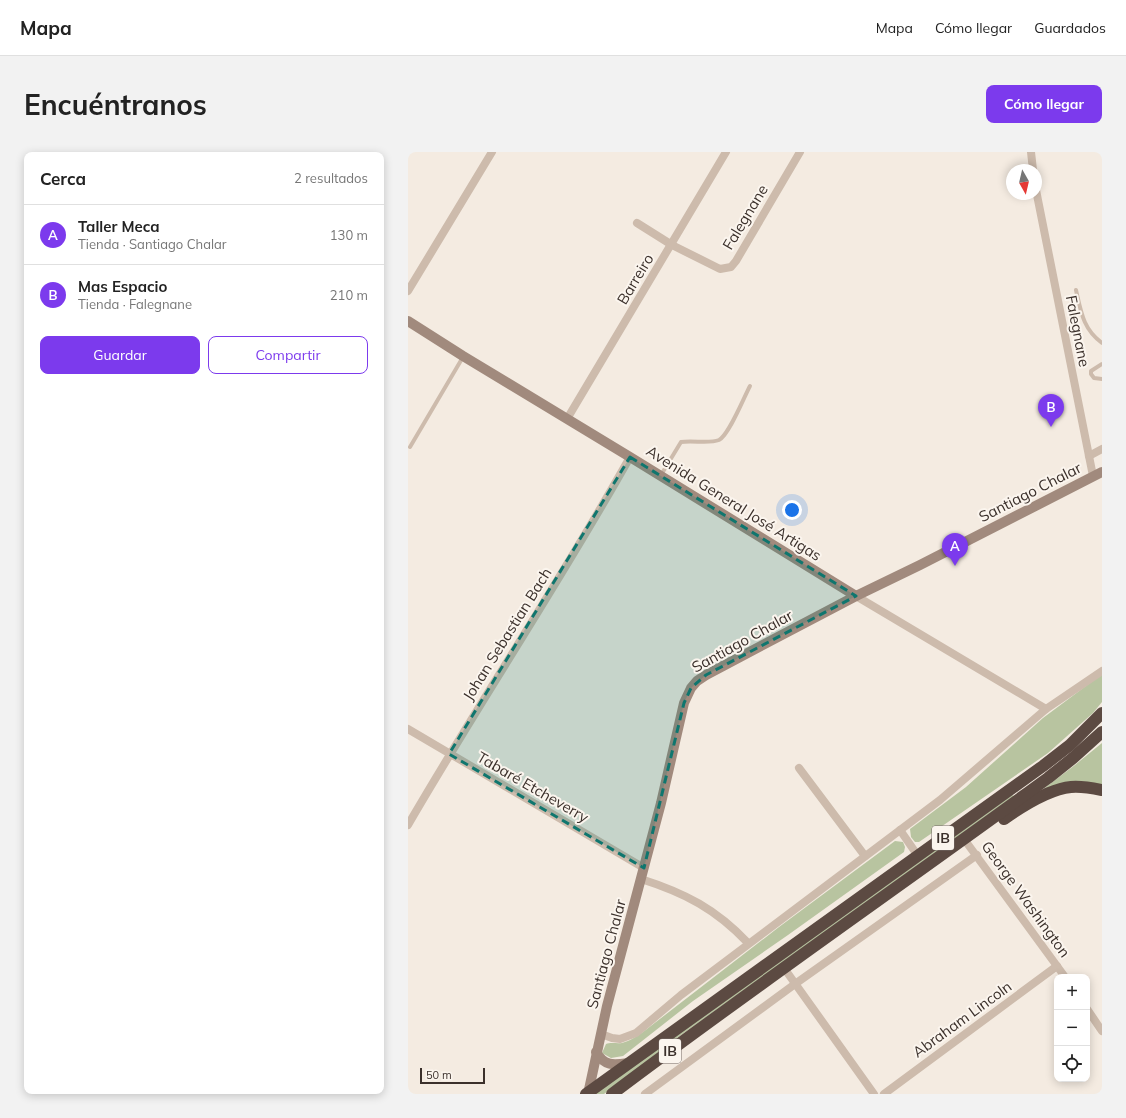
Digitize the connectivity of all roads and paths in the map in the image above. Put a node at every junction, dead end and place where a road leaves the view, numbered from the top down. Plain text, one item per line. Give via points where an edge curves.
1 (492, 152) edge
2 (726, 152) edge
3 (800, 152) edge
4 (1031, 152) edge
5 (1032, 164) edge
6 (1038, 200) edge
7 (637, 224) dead end
8 (672, 245) junction
9 (408, 290) edge
10 (1076, 290) dead end
11 (408, 321) edge
12 (1102, 343) edge
13 (463, 356) junction
14 (1102, 364) edge
15 (1102, 379) edge
16 (750, 386) dead end
17 (567, 419) junction
18 (410, 447) dead end
19 (1102, 449) edge
20 (1089, 456) junction
21 (630, 457) junction
22 (1098, 474) edge
23 (661, 476) junction
24 (856, 596) junction
25 (1102, 671) edge
26 (1046, 709) junction
27 (1102, 713) edge
28 (408, 729) edge
29 (1102, 732) edge
30 (449, 754) junction
31 (799, 768) dead end
32 (1102, 790) edge
33 (408, 825) edge
34 (900, 830) junction
35 (966, 837) junction
36 (865, 856) junction
37 (918, 856) junction
38 (977, 856) junction
39 (644, 868) junction
40 (641, 880) junction
41 (748, 943) junction
42 (1057, 966) junction
43 (784, 968) junction
44 (1063, 974) edge
45 (795, 984) junction
46 (1088, 1010) edge
47 (1102, 1031) edge
48 (601, 1034) junction
49 (596, 1052) junction
50 (629, 1063) junction
51 (587, 1093) edge
52 (612, 1094) edge
53 (645, 1094) edge
54 (874, 1094) edge
55 (884, 1094) edge

1 - 9 street
2 - 8 street, Barreiro
3 - 8 street, Falegnane via 736,261 730,267 717,267
4 - 5 street
6 - 20 street, Falegnane
7 - 8 street, Falegnane
8 - 17 street, Barreiro
10 - 12 lane via 1083,320 1089,332
11 - 13 street, Avenida General José Artigas
13 - 17 street, Avenida General José Artigas
13 - 18 lane
14 - 15 lane via 1091,371 1094,378
16 - 23 lane via 727,433 719,440 681,442
17 - 21 street, Avenida General José Artigas
19 - 20 street
20 - 22 street, Falegnane
21 - 23 street, Avenida General José Artigas
21 - 30 street, Johan Sebastian Bach via 597,515
22 - 24 street, Santiago Chalar
23 - 24 street, Avenida General José Artigas
24 - 26 street, Avenida General José Artigas
24 - 39 street, Santiago Chalar via 706,675 691,688 684,703
25 - 26 street
26 - 34 street via 940,800
27 - 37 highway, IB via 1070,745 1043,766
28 - 30 street, Tabaré Etcheverry
29 - 35 highway, IB via 1048,778
30 - 33 street, Johan Sebastian Bach
30 - 39 street, Tabaré Etcheverry
31 - 36 street
32 - 35 highway via 1069,787 1052,792 982,834
34 - 36 street
34 - 37 street
35 - 38 street, George Washington
35 - 43 highway, IB
36 - 41 street
37 - 50 highway, IB
38 - 42 street, George Washington
38 - 45 street
39 - 40 street, Santiago Chalar
40 - 41 street via 669,888 706,907 725,920
40 - 48 street, Santiago Chalar
41 - 48 street via 636,1033 620,1039
42 - 44 street, George Washington
42 - 55 street, Abraham Lincoln
43 - 45 street
43 - 52 highway, IB
45 - 53 street
45 - 54 street
46 - 47 street
48 - 49 street, Santiago Chalar
49 - 50 street via 608,1063
49 - 51 street, Santiago Chalar
50 - 51 highway, IB

